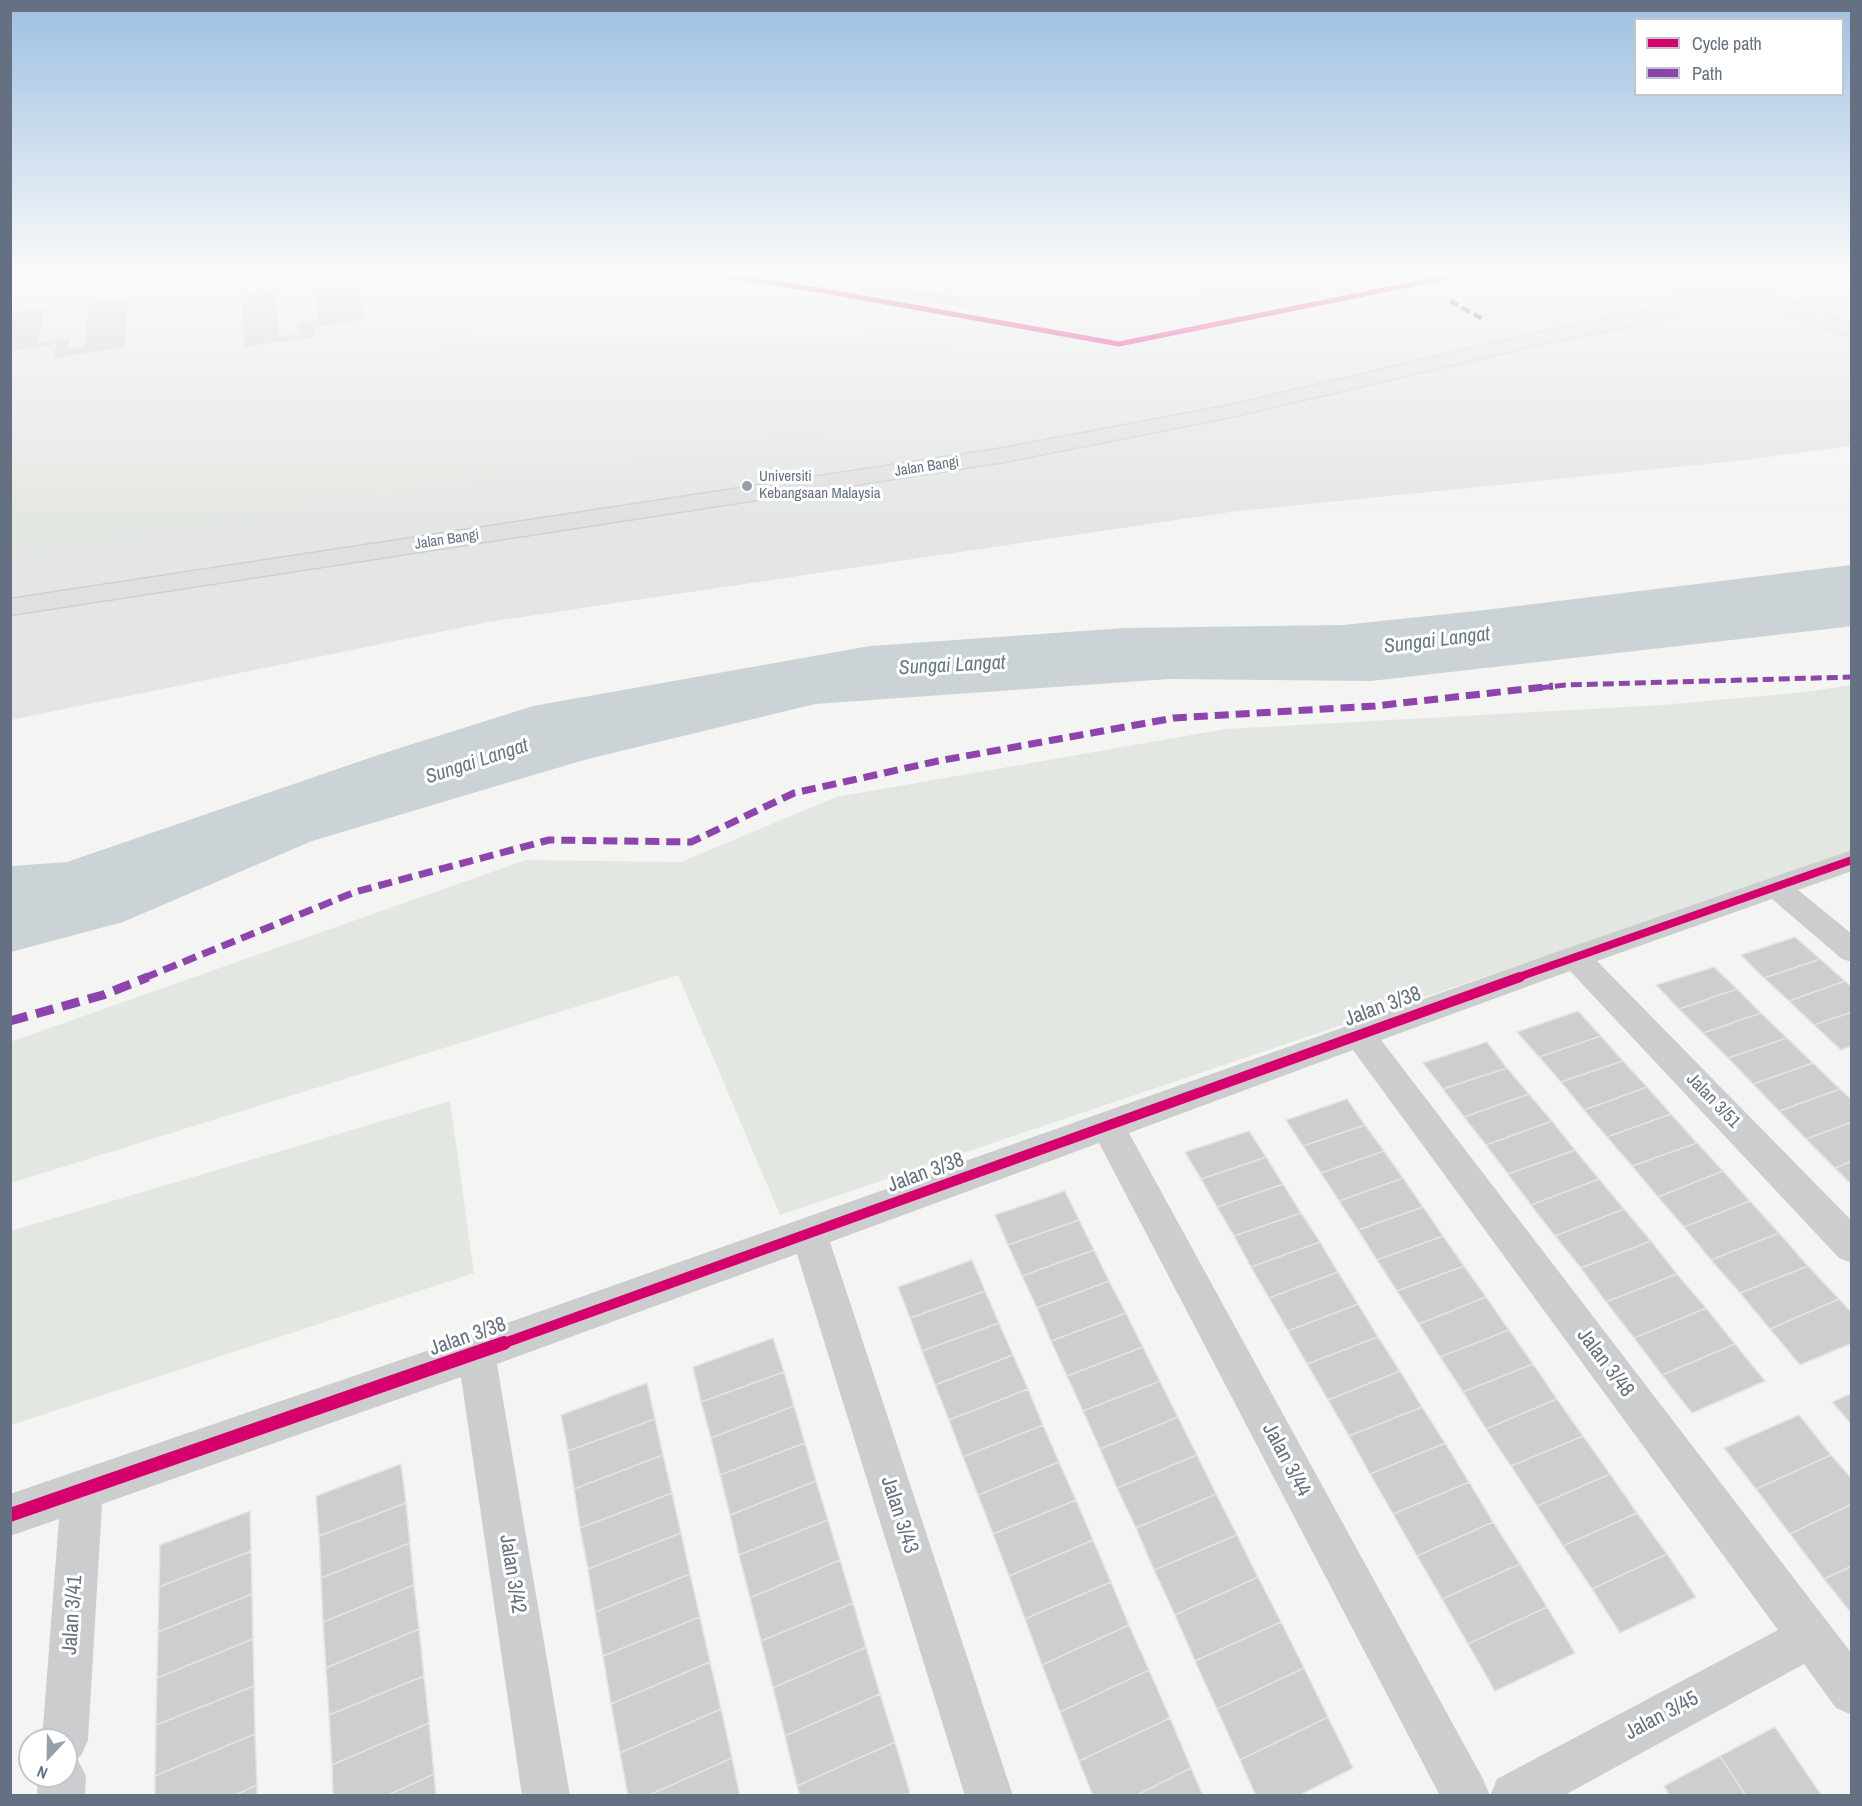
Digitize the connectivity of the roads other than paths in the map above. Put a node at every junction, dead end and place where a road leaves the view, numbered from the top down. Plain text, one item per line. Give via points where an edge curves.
1 (1392, 359) edge
2 (1451, 359) edge
3 (10, 587) edge
4 (10, 607) edge
5 (1851, 860) edge
6 (1775, 886) junction
7 (1851, 951) edge
8 (1575, 957) junction
9 (1359, 1035) junction
10 (1107, 1125) junction
11 (809, 1234) junction
12 (1851, 1246) edge
13 (476, 1353) junction
14 (82, 1490) junction
15 (10, 1515) edge
16 (1810, 1637) junction
17 (1851, 1692) edge
18 (65, 1728) edge
19 (546, 1796) edge
20 (988, 1796) edge
21 (1466, 1796) edge
22 (1514, 1796) edge

1 - 3 main road, Jalan Bangi via 1090,426
2 - 4 main road, Jalan Bangi via 1231,411 1004,455
5 - 6 street, Jalan 3/38
6 - 7 street
6 - 8 street, Jalan 3/38
8 - 9 street, Jalan 3/38
8 - 12 street, Jalan 3/51
9 - 10 street, Jalan 3/38
9 - 16 street, Jalan 3/48
10 - 11 street, Jalan 3/38
10 - 21 street, Jalan 3/44
11 - 13 street, Jalan 3/38
11 - 20 street, Jalan 3/43
13 - 14 street, Jalan 3/38
13 - 19 street, Jalan 3/42
14 - 15 street, Jalan 3/38
14 - 18 street, Jalan 3/41
16 - 17 street, Jalan 3/48
16 - 22 street, Jalan 3/45

